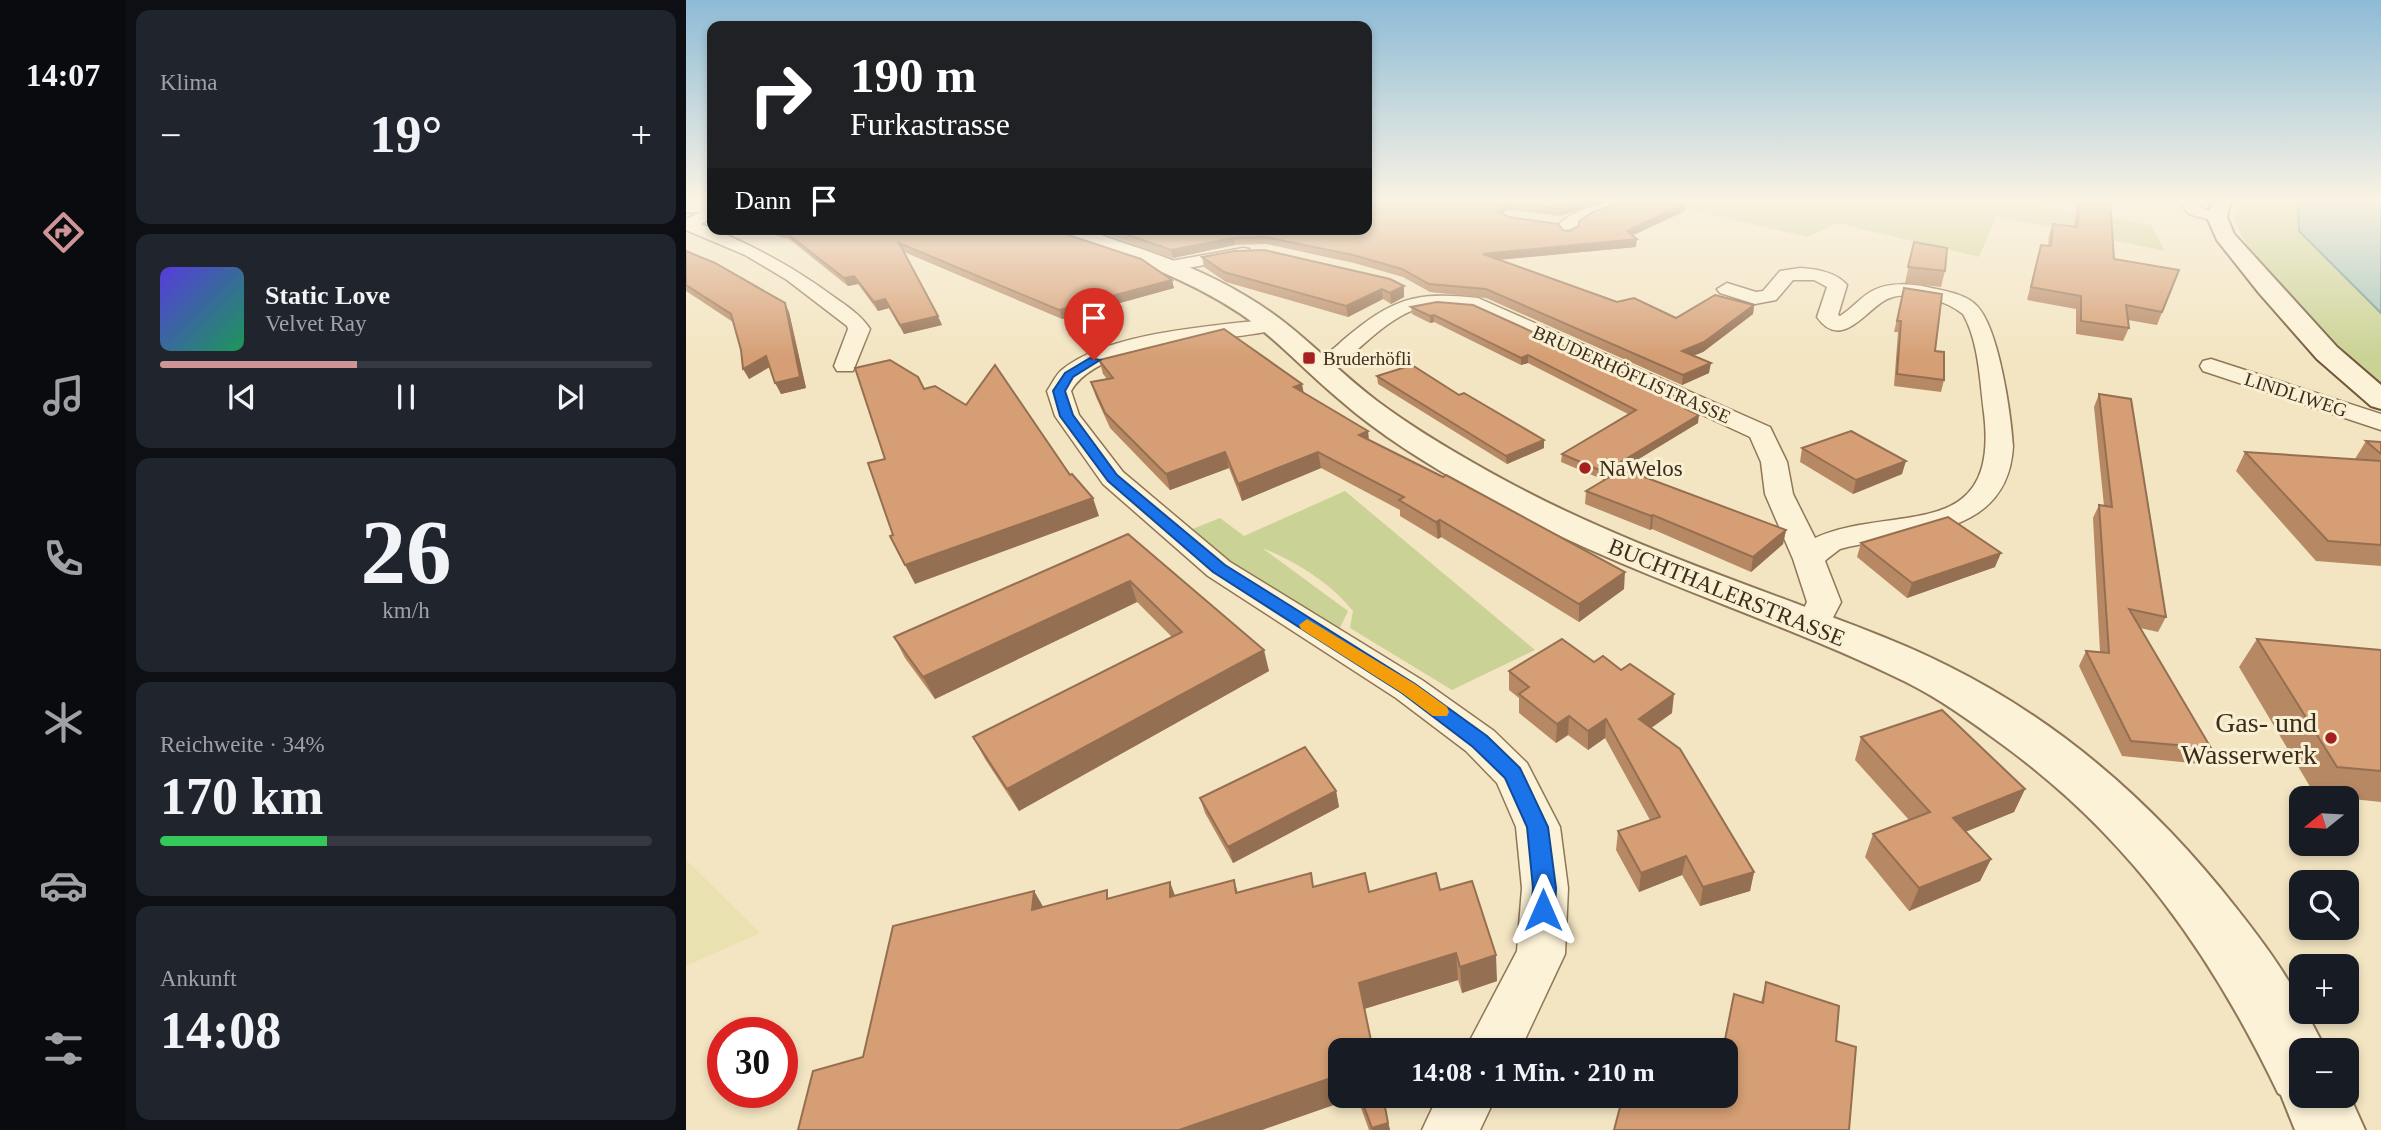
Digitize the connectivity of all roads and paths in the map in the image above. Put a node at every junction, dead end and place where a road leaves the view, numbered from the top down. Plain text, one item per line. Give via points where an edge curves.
1 (754, 253) edge
2 (1139, 253) edge
3 (1266, 253) edge
4 (2238, 253) edge
5 (1171, 265) junction
6 (1727, 289) dead end
7 (1272, 325) junction
8 (845, 366) dead end
9 (2210, 366) dead end
10 (1321, 371) junction
11 (2381, 400) edge
12 (2381, 422) edge
13 (1809, 559) junction
14 (1813, 625) junction
15 (1498, 1038) edge
16 (2289, 1048) edge
17 (1462, 1108) edge
18 (2320, 1108) edge
19 (1450, 1130) edge
20 (2330, 1130) edge

1 - 8 street via 855,322 859,329
2 - 5 street, BUCHTHALERSTRASSE
3 - 5 street via 1236,253
4 - 11 street via 2327,353
5 - 7 street, BUCHTHALERSTRASSE via 1225,293
6 - 13 street via 1755,298 1769,296 1787,275 1799,273 1837,285 1827,317 1831,321 1852,320 1877,296 1902,290 1942,296 1973,312 1991,373 2001,457 1985,493 1957,514 1827,543
7 - 10 street, BUCHTHALERSTRASSE
7 - 15 street via 1186,337 1094,360 1069,375 1059,391 1067,416 1112,478 1196,551 1409,688 1480,741 1513,774 1538,827 1545,888 1541,954
9 - 12 street, LINDLIWEG
10 - 13 street, BRUDERHÖFLISTRASSE via 1415,295 1478,304 1761,432 1774,462 1779,494
10 - 14 street, BUCHTHALERSTRASSE via 1368,409 1499,491 1602,542
13 - 14 street, BRUDERHÖFLISTRASSE via 1824,601
14 - 16 street, BUCHTHALERSTRASSE via 1914,667 1974,700 2044,748 2117,810 2191,893 2248,975
17 - 19 street
18 - 20 street

